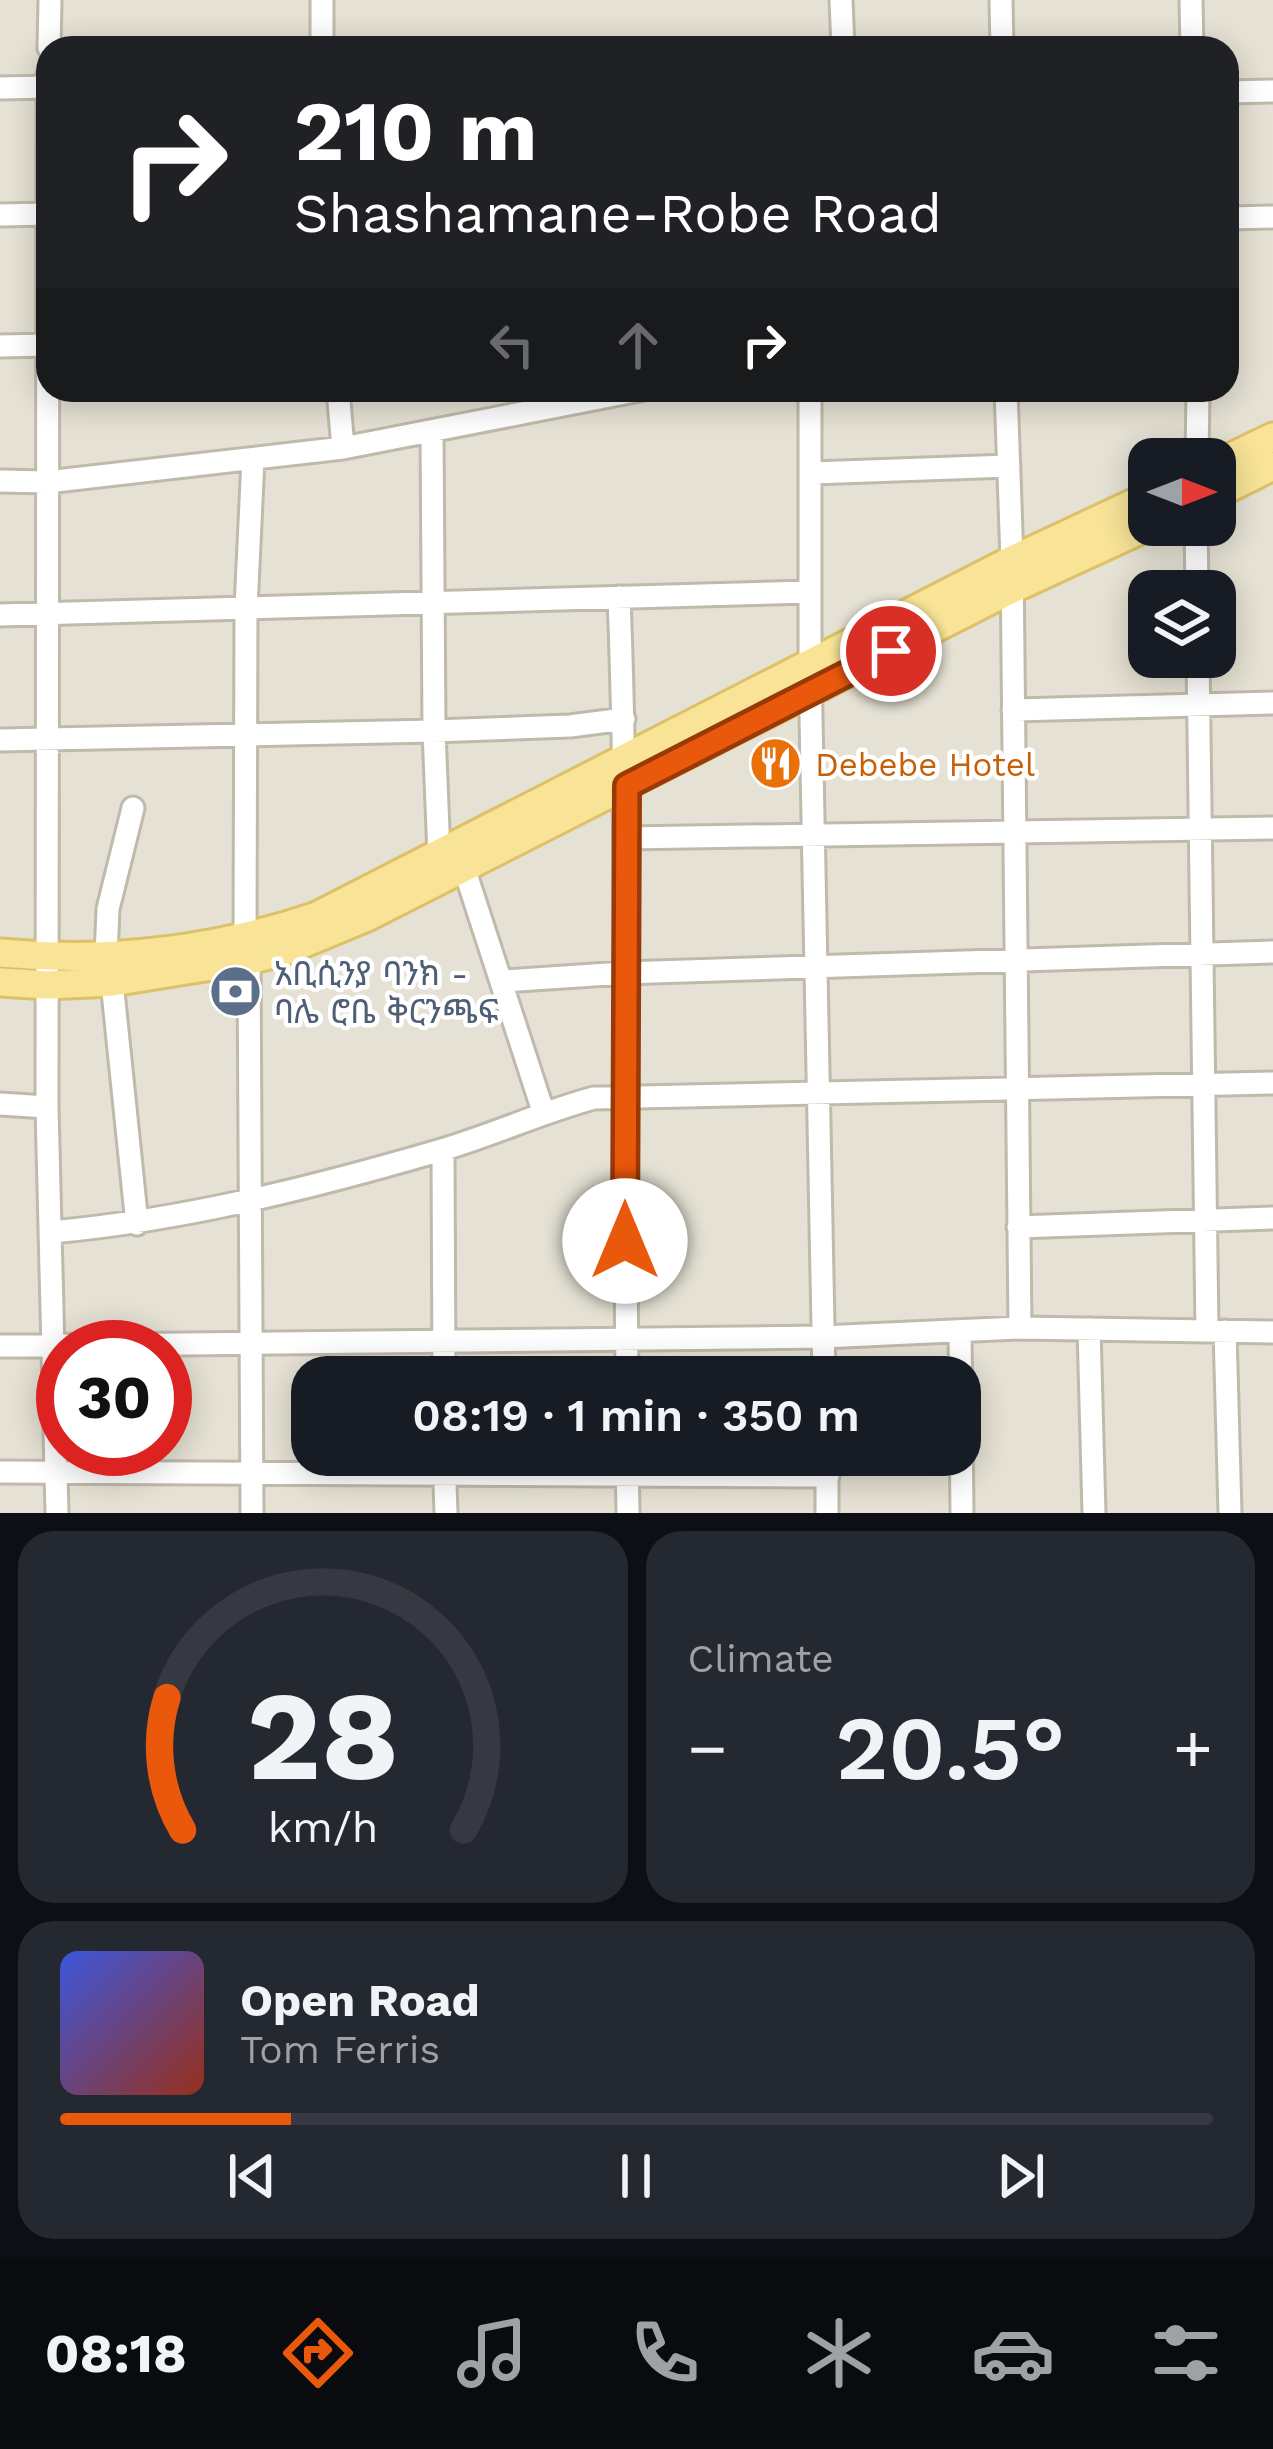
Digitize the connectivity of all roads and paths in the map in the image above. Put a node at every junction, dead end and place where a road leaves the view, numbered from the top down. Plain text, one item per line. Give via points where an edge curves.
1 (50, 0) edge
2 (322, 0) edge
3 (841, 0) edge
4 (1001, 0) edge
5 (1191, 0) edge
6 (49, 36) edge
7 (322, 36) edge
8 (842, 36) edge
9 (1002, 36) edge
10 (1192, 36) edge
11 (36, 87) edge
12 (0, 88) edge
13 (1273, 91) edge
14 (1239, 92) edge
15 (36, 214) edge
16 (0, 215) edge
17 (1273, 217) edge
18 (1239, 218) edge
19 (0, 346) edge
20 (36, 346) edge
21 (47, 402) edge
22 (339, 402) edge
23 (581, 402) edge
24 (810, 402) edge
25 (1006, 402) edge
26 (1198, 402) edge
27 (432, 432) junction
28 (1273, 437) edge
29 (1197, 438) edge
30 (344, 448) junction
31 (1236, 455) edge
32 (253, 459) junction
33 (1009, 466) junction
34 (1273, 466) edge
35 (812, 473) junction
36 (0, 481) edge
37 (47, 482) junction
38 (1236, 484) edge
39 (1128, 506) edge
40 (1128, 536) edge
41 (1012, 560) junction
42 (1010, 590) junction
43 (810, 592) junction
44 (619, 597) junction
45 (434, 604) junction
46 (247, 608) junction
47 (0, 615) edge
48 (47, 616) junction
49 (1198, 678) edge
50 (811, 679) junction
51 (1273, 703) edge
52 (1198, 705) junction
53 (1013, 710) junction
54 (624, 719) junction
55 (434, 731) junction
56 (244, 735) junction
57 (47, 739) junction
58 (0, 740) edge
59 (625, 773) junction
60 (133, 808) dead end
61 (1273, 828) edge
62 (1200, 829) junction
63 (1012, 832) junction
64 (816, 836) junction
65 (625, 838) junction
66 (452, 862) junction
67 (247, 950) junction
68 (1273, 952) edge
69 (0, 953) edge
70 (1202, 953) junction
71 (1014, 958) junction
72 (816, 966) junction
73 (109, 969) junction
74 (49, 971) junction
75 (623, 973) junction
76 (503, 981) junction
77 (0, 982) edge
78 (1273, 1083) edge
79 (1204, 1084) junction
80 (1016, 1086) junction
81 (817, 1094) junction
82 (624, 1099) junction
83 (0, 1104) edge
84 (47, 1107) junction
85 (543, 1112) junction
86 (442, 1150) junction
87 (248, 1202) junction
88 (1273, 1218) edge
89 (1205, 1220) junction
90 (137, 1224) junction
91 (1018, 1227) junction
92 (52, 1232) junction
93 (55, 1320) edge
94 (1020, 1328) junction
95 (1089, 1329) junction
96 (960, 1331) junction
97 (1216, 1331) junction
98 (1273, 1332) edge
99 (626, 1337) junction
100 (822, 1337) junction
101 (444, 1340) junction
102 (250, 1344) junction
103 (192, 1345) edge
104 (0, 1346) edge
105 (36, 1347) edge
106 (444, 1356) edge
107 (626, 1356) edge
108 (823, 1356) edge
109 (36, 1471) edge
110 (291, 1471) edge
111 (0, 1472) edge
112 (192, 1472) edge
113 (251, 1473) junction
114 (56, 1476) edge
115 (444, 1476) edge
116 (628, 1476) edge
117 (827, 1476) edge
118 (57, 1513) edge
119 (252, 1513) edge
120 (446, 1513) edge
121 (628, 1513) edge
122 (827, 1513) edge
123 (962, 1513) edge
124 (1094, 1513) edge
125 (1230, 1513) edge

1 - 6 street
2 - 7 street
3 - 8 street
4 - 9 street
5 - 10 street
11 - 12 street
13 - 14 street
15 - 16 street
17 - 18 street
19 - 20 street
21 - 37 street
22 - 30 street
23 - 27 street
24 - 35 street
25 - 33 street
26 - 29 street
27 - 30 street
27 - 45 street
28 - 31 main road
30 - 32 street
32 - 37 street
32 - 46 street
33 - 35 street
33 - 41 street
34 - 38 main road
35 - 43 street
36 - 37 street
37 - 48 street
39 - 41 main road
40 - 42 main road
41 - 42 street
41 - 50 main road
42 - 50 main road
42 - 53 street
43 - 44 street
43 - 50 street
44 - 45 street
44 - 54 street
45 - 46 street
45 - 55 street
46 - 48 street
46 - 56 street
47 - 48 street
48 - 57 street
49 - 52 street
50 - 59 main road
50 - 64 street
51 - 52 street
52 - 53 street
52 - 62 street
53 - 63 street
54 - 55 street
54 - 59 street
55 - 56 street
55 - 66 street
56 - 57 street
56 - 67 street
57 - 58 street
57 - 74 street
59 - 65 street
59 - 66 main road
60 - 73 street via 108,909
61 - 62 street
62 - 63 street
62 - 70 street
63 - 64 street
63 - 71 street
64 - 65 street
64 - 72 street
65 - 75 street
66 - 67 main road
66 - 76 street
67 - 73 main road
67 - 87 street
68 - 70 street
69 - 74 main road
70 - 71 street
70 - 79 street
71 - 72 street
71 - 80 street
72 - 75 street
72 - 81 street
73 - 74 main road
73 - 90 street
74 - 77 main road
74 - 84 street
75 - 76 street
75 - 82 street
76 - 85 street
78 - 79 street
79 - 80 street
79 - 89 street
80 - 81 street
80 - 91 street
81 - 82 street
81 - 100 street
82 - 85 street via 594,1097
82 - 99 street
83 - 84 street
84 - 92 street
85 - 86 street
86 - 87 street
86 - 101 street
87 - 90 street
87 - 102 street
88 - 89 street
89 - 91 street
89 - 97 street
90 - 92 street
91 - 94 street
92 - 93 street
94 - 95 street
94 - 96 street
95 - 97 street
95 - 124 street
96 - 100 street
96 - 123 street
97 - 98 street
97 - 125 street
99 - 100 street
99 - 101 street
99 - 107 street
100 - 108 street
101 - 102 street
101 - 106 street
102 - 103 street
102 - 113 street
104 - 105 street
109 - 111 street
110 - 113 street
112 - 113 street
113 - 119 street
114 - 118 street
115 - 120 street
116 - 121 street
117 - 122 street

